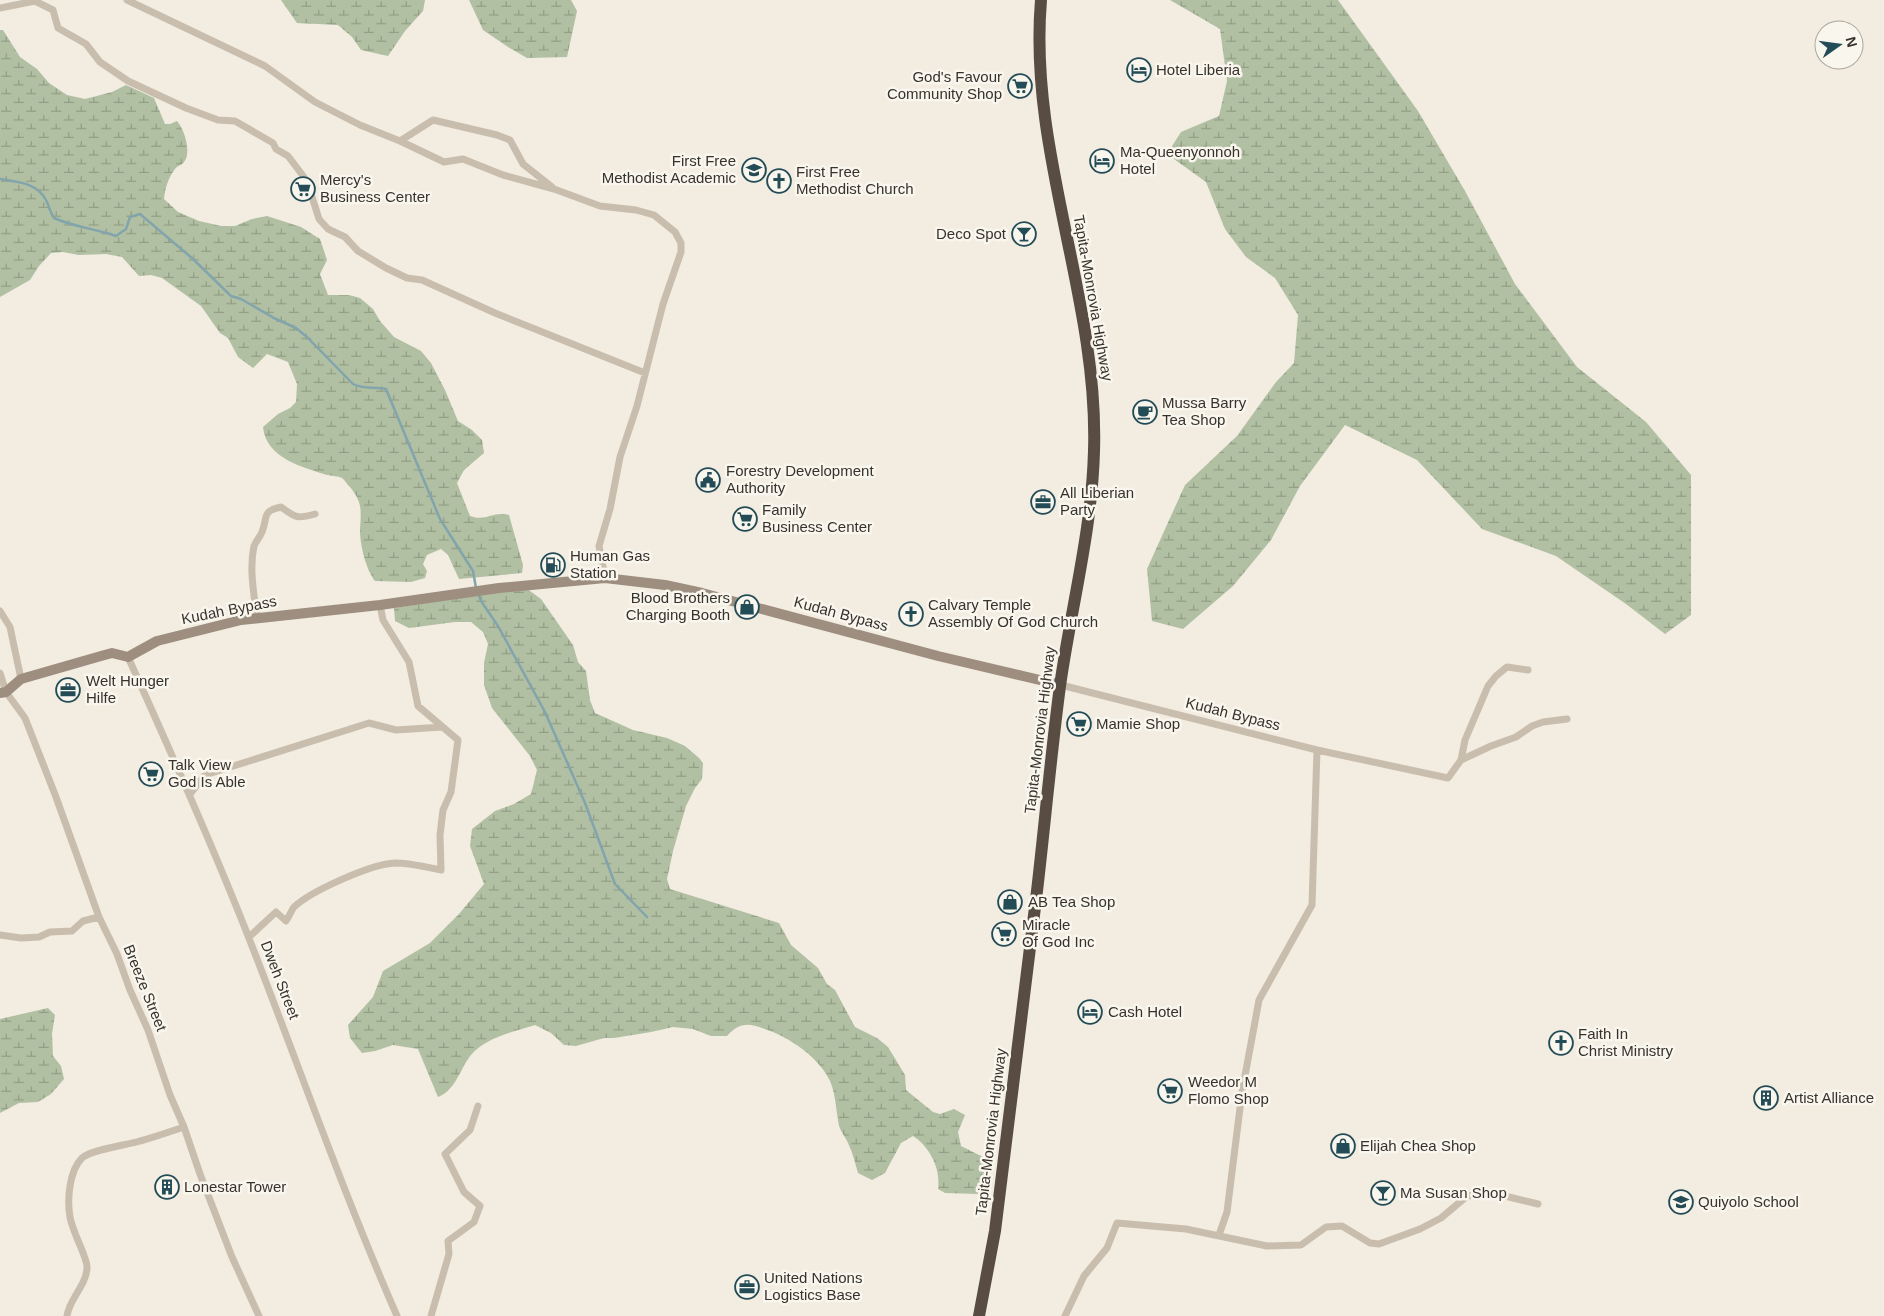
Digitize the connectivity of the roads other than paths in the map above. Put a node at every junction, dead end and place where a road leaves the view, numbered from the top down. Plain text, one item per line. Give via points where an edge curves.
1 (127, 0) edge
2 (1041, 0) edge
3 (0, 8) edge
4 (400, 141) junction
5 (554, 189) junction
6 (645, 373) junction
7 (315, 514) dead end
8 (605, 578) junction
9 (380, 604) junction
10 (0, 611) edge
11 (257, 617) junction
12 (128, 657) junction
13 (1528, 670) dead end
14 (0, 673) edge
15 (21, 679) junction
16 (1060, 685) junction
17 (3, 692) edge
18 (1567, 719) dead end
19 (442, 727) junction
20 (1317, 750) junction
21 (1461, 760) junction
22 (190, 794) junction
23 (99, 917) junction
24 (0, 935) edge
25 (249, 937) junction
26 (478, 1106) dead end
27 (184, 1127) junction
28 (1538, 1204) dead end
29 (1219, 1235) junction
30 (67, 1316) edge
31 (259, 1316) edge
32 (397, 1316) edge
33 (431, 1316) edge
34 (979, 1316) edge
35 (1065, 1316) edge

1 - 4 street via 265,66 315,102
2 - 16 highway, Tapita-Monrovia Highway via 1040,51 1048,143 1093,386 1094,450 1090,500
3 - 6 street via 35,1 53,10 58,28 86,44 100,62 128,81 218,120 235,121 273,143 288,156 307,181 319,219 328,229 345,237 358,251 386,268
4 - 5 street via 444,162 463,159 503,175
4 - 5 street via 433,120 497,135 510,140 523,164
5 - 6 street via 600,206 654,215 675,232 681,243
6 - 8 street via 620,457 600,546
7 - 11 street via 295,517 281,507 272,509 264,518 263,532 255,544 253,564
8 - 9 street, Kudah Bypass
8 - 16 street, Kudah Bypass via 665,585 711,595
9 - 11 street, Kudah Bypass
9 - 19 street via 383,620 409,662 418,706
10 - 15 street via 10,627
11 - 12 street, Kudah Bypass via 157,641
12 - 15 street via 112,653
12 - 22 street, Dweh Street
13 - 21 street via 1507,668 1488,686 1465,740
14 - 17 street, Breeze Street
15 - 17 street
16 - 20 street, Kudah Bypass
16 - 34 highway, Tapita-Monrovia Highway via 1008,1136
17 - 23 street, Breeze Street via 25,718
18 - 21 street via 1532,726 1516,737
19 - 22 street via 396,730 369,723 205,775
19 - 25 street via 458,740 450,792 443,810 441,870 394,863 375,868 310,896 293,908 286,921 276,912
20 - 21 street, Kudah Bypass via 1448,778
20 - 29 street via 1312,904 1259,1000 1242,1092 1227,1212
22 - 25 street, Dweh Street
23 - 24 street via 84,921 72,931 22,938
23 - 27 street, Breeze Street via 148,1030
25 - 32 street, Dweh Street via 373,1262
26 - 33 street via 470,1130 445,1154 464,1192 480,1206 474,1222 448,1241 449,1254
27 - 30 street via 91,1153 82,1158 75,1168 70,1182 70,1216 88,1266
27 - 31 street, Breeze Street via 232,1257
28 - 29 street via 1484,1191 1466,1197 1441,1218 1379,1244 1370,1243 1342,1226 1326,1227 1301,1245 1267,1246
29 - 35 street via 1117,1223 1107,1248 1084,1276

